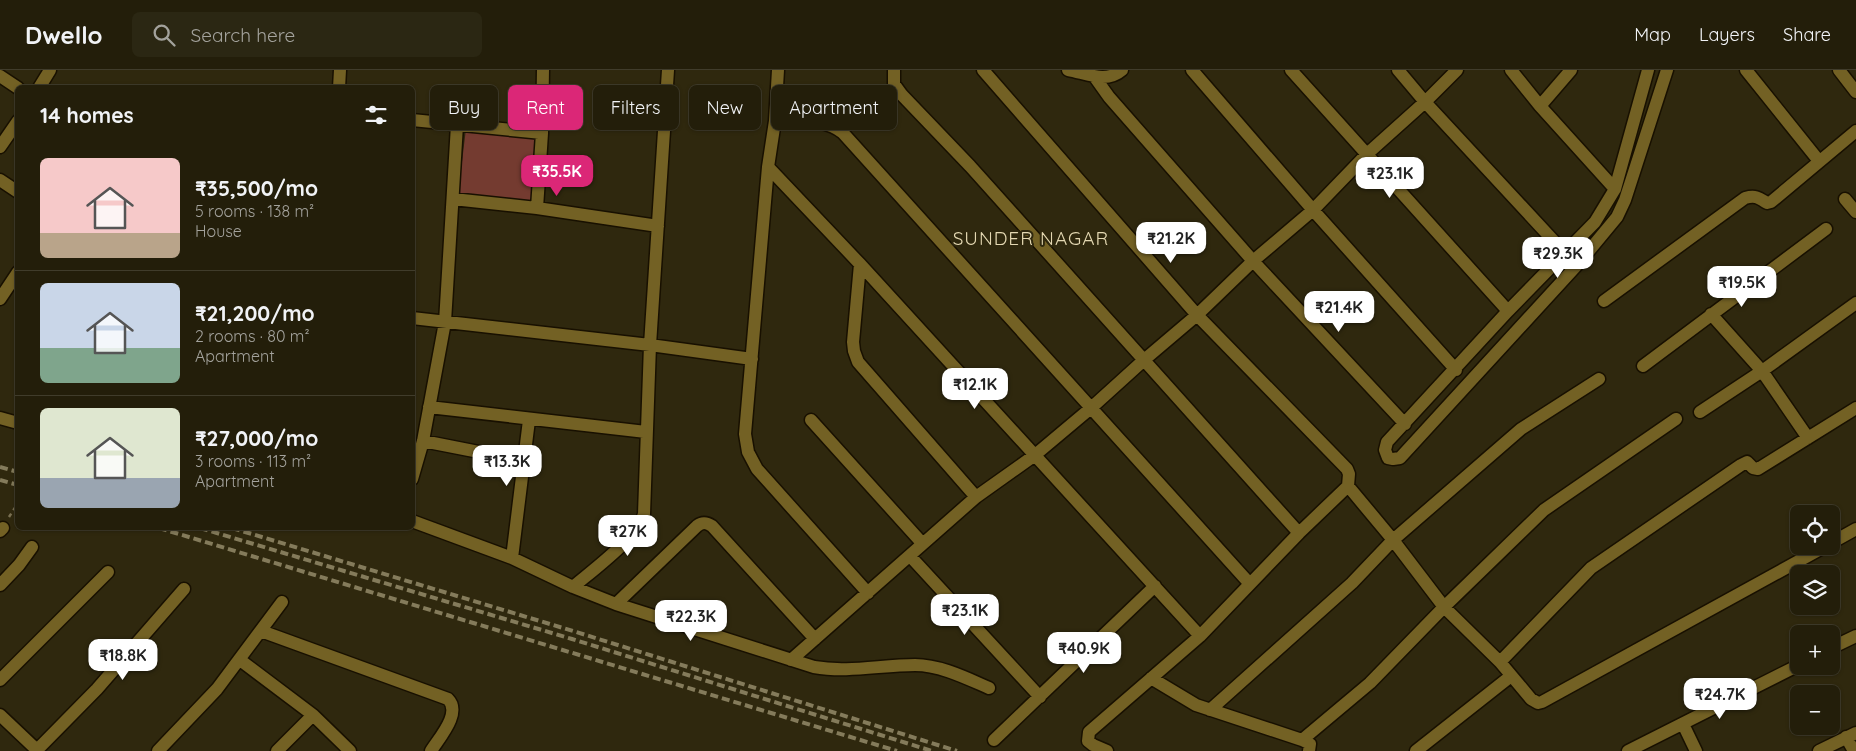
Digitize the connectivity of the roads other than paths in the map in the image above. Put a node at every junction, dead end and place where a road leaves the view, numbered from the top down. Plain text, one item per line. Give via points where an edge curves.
1 (50, 70) edge
2 (340, 70) edge
3 (543, 70) edge
4 (668, 70) edge
5 (778, 70) edge
6 (894, 70) edge
7 (982, 70) edge
8 (1068, 70) edge
9 (1122, 70) edge
10 (1192, 70) edge
11 (1291, 70) edge
12 (1398, 70) edge
13 (1457, 70) edge
14 (1510, 70) edge
15 (1571, 70) edge
16 (1648, 70) edge
17 (1667, 70) edge
18 (1746, 70) edge
19 (1839, 70) edge
20 (0, 76) edge
21 (1094, 76) junction
22 (41, 85) edge
23 (338, 85) edge
24 (777, 85) edge
25 (15, 86) edge
26 (1856, 92) edge
27 (1425, 102) junction
28 (1540, 106) junction
29 (415, 120) edge
30 (430, 122) edge
31 (15, 125) edge
32 (498, 129) edge
33 (457, 130) edge
34 (774, 130) edge
35 (840, 130) edge
36 (1856, 131) edge
37 (542, 133) junction
38 (0, 147) edge
39 (1367, 154) junction
40 (1819, 160) junction
41 (768, 167) junction
42 (0, 180) edge
43 (1615, 189) junction
44 (15, 190) edge
45 (453, 199) junction
46 (1845, 199) dead end
47 (536, 208) junction
48 (1313, 210) junction
49 (1856, 212) edge
50 (658, 226) junction
51 (1826, 229) dead end
52 (1564, 252) junction
53 (1253, 261) junction
54 (860, 264) junction
55 (15, 276) edge
56 (0, 299) edge
57 (1604, 301) dead end
58 (1856, 303) edge
59 (1508, 311) junction
60 (1711, 314) junction
61 (1197, 315) junction
62 (415, 318) edge
63 (445, 322) junction
64 (650, 345) junction
65 (752, 359) junction
66 (1144, 360) junction
67 (1642, 366) dead end
68 (1456, 370) junction
69 (1762, 371) junction
70 (1600, 379) dead end
71 (429, 408) junction
72 (1091, 408) junction
73 (1856, 408) edge
74 (1700, 412) dead end
75 (1676, 419) dead end
76 (529, 420) junction
77 (810, 420) dead end
78 (1405, 424) junction
79 (646, 432) junction
80 (1808, 438) junction
81 (423, 441) junction
82 (1035, 455) junction
83 (524, 461) junction
84 (415, 469) edge
85 (1348, 486) junction
86 (976, 498) junction
87 (415, 521) edge
88 (1856, 529) edge
89 (1299, 533) junction
90 (1840, 538) edge
91 (1393, 540) junction
92 (922, 543) junction
93 (32, 547) dead end
94 (1810, 555) edge
95 (910, 556) junction
96 (512, 558) junction
97 (108, 572) dead end
98 (1250, 584) junction
99 (0, 585) edge
100 (1155, 586) junction
101 (574, 587) junction
102 (184, 590) dead end
103 (868, 593) junction
104 (282, 602) dead end
105 (616, 604) junction
106 (1444, 607) junction
107 (261, 631) junction
108 (1200, 636) junction
109 (1856, 636) edge
110 (815, 639) junction
111 (1840, 644) edge
112 (240, 660) junction
113 (791, 660) junction
114 (1500, 662) junction
115 (1790, 670) edge
116 (1511, 676) junction
117 (1151, 678) junction
118 (0, 680) edge
119 (989, 688) dead end
120 (1040, 697) junction
121 (1210, 710) junction
122 (0, 715) edge
123 (313, 716) junction
124 (1683, 724) junction
125 (1851, 735) edge
126 (994, 740) dead end
127 (1302, 740) junction
128 (37, 750) edge
129 (158, 751) edge
130 (277, 751) edge
131 (350, 751) edge
132 (431, 751) edge
133 (1107, 751) edge
134 (1309, 751) edge
135 (1416, 751) edge
136 (1628, 751) edge
137 (1696, 751) edge
138 (1819, 751) edge
139 (1854, 751) edge

1 - 22 street
2 - 23 street
3 - 37 street
4 - 50 street
5 - 24 street
6 - 66 street via 894,84 902,95
7 - 61 street
8 - 21 street
9 - 21 street via 1117,75
10 - 48 street
11 - 39 street
12 - 27 street
13 - 27 street
14 - 28 street
15 - 28 street
16 - 43 street
17 - 78 street via 1617,217 1400,458 1388,458 1387,442
18 - 40 street
19 - 26 street
20 - 25 street
21 - 53 street
27 - 39 street
27 - 52 street
28 - 43 street
29 - 30 street
31 - 38 street
32 - 37 street
33 - 45 street
34 - 41 street
35 - 72 street
36 - 40 street
37 - 47 street
39 - 48 street
39 - 59 street
40 - 57 street via 1771,202 1754,196 1740,202
41 - 54 street
41 - 65 street
42 - 44 street
43 - 52 street via 1595,222
45 - 47 street
45 - 63 street
46 - 49 street
47 - 50 street
48 - 53 street
48 - 68 street
50 - 64 street
51 - 60 street
52 - 59 street
53 - 61 street
53 - 78 street
54 - 82 street
54 - 86 street via 853,342 858,362
55 - 56 street
58 - 69 street
59 - 68 street
60 - 67 street
60 - 69 street
61 - 66 street
61 - 85 street via 1347,469 1350,474
62 - 63 street
63 - 64 street
63 - 71 street
64 - 65 street
64 - 79 street
65 - 103 street via 745,434 748,452 763,476
66 - 72 street
66 - 89 street
68 - 78 street
69 - 74 street
69 - 80 street
70 - 91 street via 1521,429
71 - 76 street
71 - 81 street
72 - 82 street
72 - 98 street
73 - 80 street
75 - 106 street via 1544,510
76 - 79 street
76 - 83 street
77 - 92 street
79 - 101 street via 644,514 640,524
80 - 114 street via 1756,469 1746,463 1591,568
81 - 83 street
81 - 84 street
82 - 86 street
82 - 100 street
83 - 96 street
85 - 89 street
85 - 91 street
86 - 92 street
87 - 96 street
88 - 90 street
89 - 98 street
91 - 106 street
91 - 121 street via 1352,583
92 - 95 street
93 - 99 street
94 - 116 street via 1542,702 1534,702
95 - 103 street
95 - 120 street
96 - 101 street
97 - 118 street
98 - 108 street
100 - 108 street
100 - 120 street
101 - 105 street
102 - 128 street via 97,689
103 - 110 street
104 - 107 street
105 - 110 street via 697,526 708,523
105 - 113 street
106 - 114 street
106 - 127 street via 1370,682
107 - 112 street
107 - 132 street via 448,699 452,703 452,716
108 - 117 street
109 - 111 street
110 - 113 street
112 - 123 street
112 - 129 street
113 - 119 street via 828,670 916,665 948,672
114 - 116 street
115 - 124 street
116 - 135 street
117 - 121 street
117 - 133 street via 1088,732 1088,741
120 - 126 street
121 - 127 street
122 - 128 street
123 - 130 street
123 - 131 street
124 - 136 street
124 - 137 street
125 - 138 street
125 - 139 street
127 - 134 street via 1310,744

